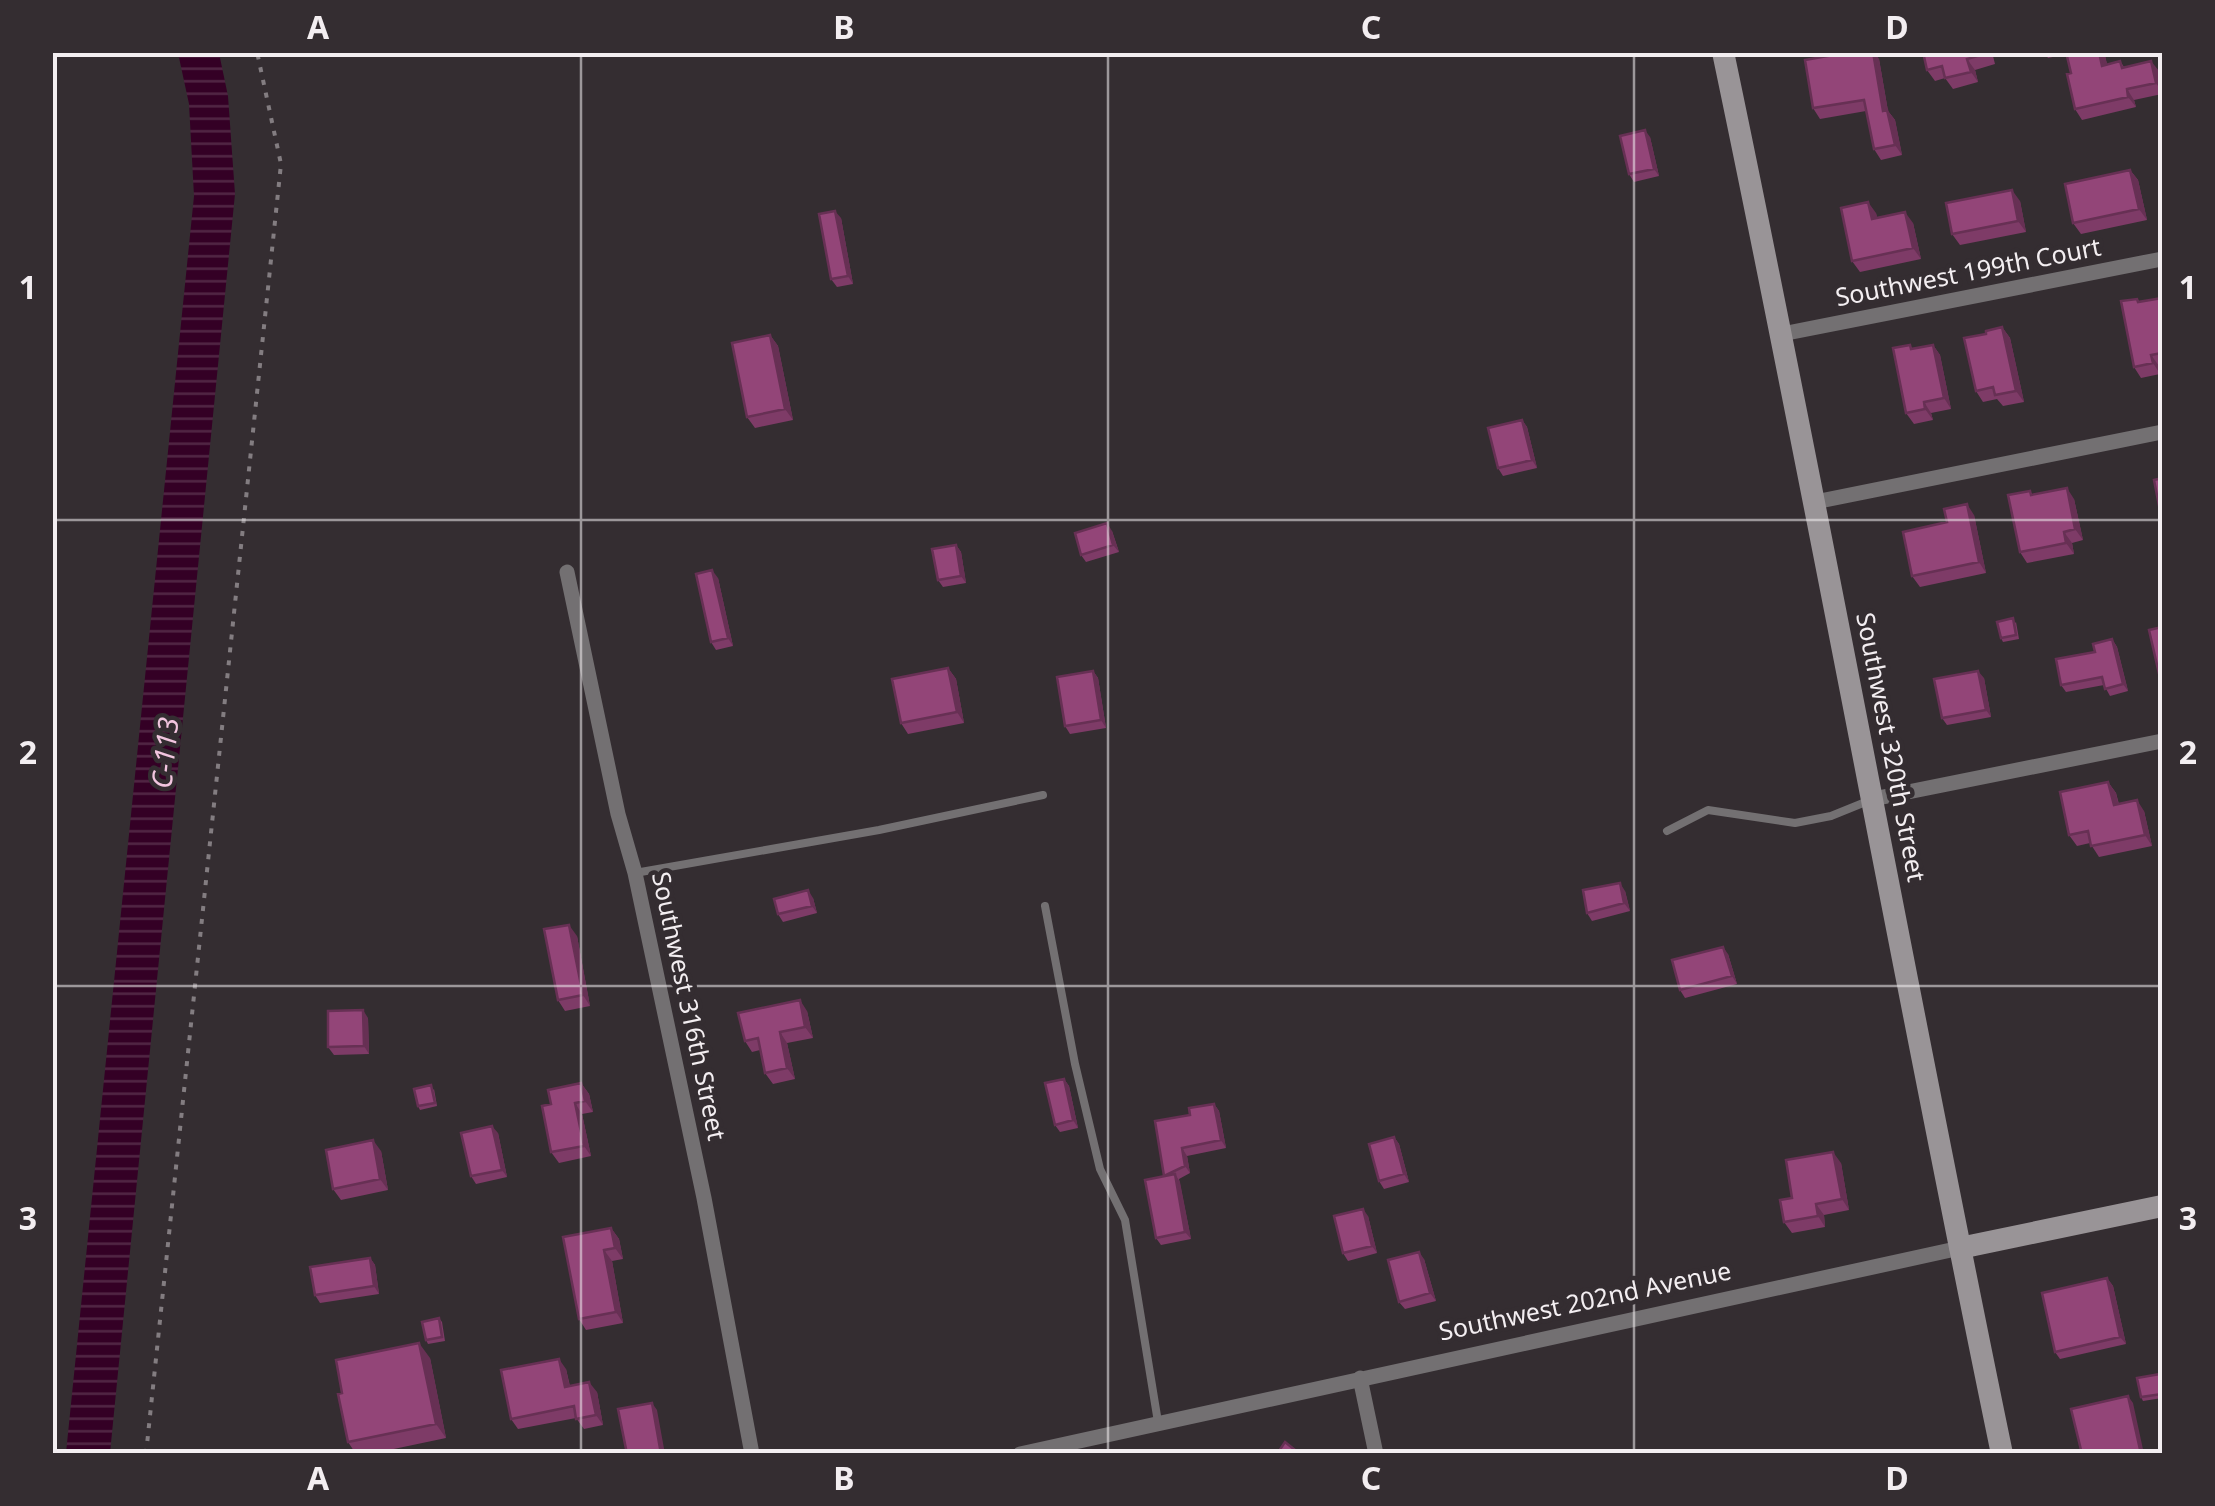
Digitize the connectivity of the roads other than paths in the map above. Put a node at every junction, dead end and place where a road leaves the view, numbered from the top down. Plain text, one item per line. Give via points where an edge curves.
1 (1723, 52) edge
2 (2162, 259) edge
3 (1782, 334) junction
4 (2162, 432) edge
5 (1815, 502) junction
6 (567, 572) dead end
7 (2162, 741) edge
8 (1043, 795) dead end
9 (1872, 799) junction
10 (1667, 832) dead end
11 (636, 873) junction
12 (1045, 906) dead end
13 (2162, 1206) edge
14 (1960, 1248) junction
15 (1360, 1378) junction
16 (1158, 1424) junction
17 (1062, 1450) edge
18 (752, 1454) edge
19 (1020, 1454) edge
20 (1376, 1454) edge
21 (2002, 1454) edge

1 - 3 street, Southwest 320th Street
2 - 3 street, Southwest 199th Court
3 - 5 street, Southwest 320th Street
4 - 5 street
5 - 9 street, Southwest 320th Street
6 - 11 street, Southwest 316th Street
7 - 9 street
8 - 11 lane
9 - 10 lane via 1795,823 1708,810
9 - 14 street, Southwest 320th Street
11 - 18 street, Southwest 316th Street
12 - 16 lane via 1100,1169 1124,1220
13 - 14 street, Southwest 202nd Avenue
14 - 15 street, Southwest 202nd Avenue
14 - 21 street, Southwest 320th Street
15 - 16 street, Southwest 202nd Avenue
15 - 20 street
16 - 17 street, Southwest 202nd Avenue
17 - 19 street, Southwest 202nd Avenue

